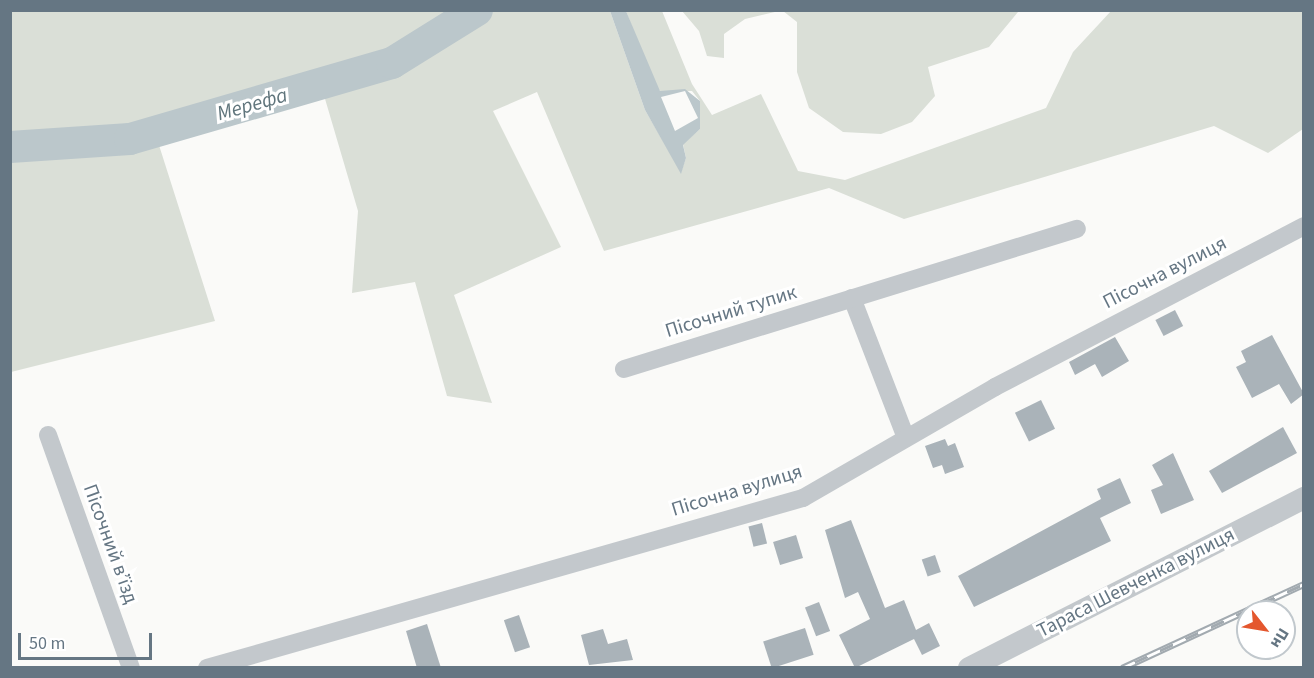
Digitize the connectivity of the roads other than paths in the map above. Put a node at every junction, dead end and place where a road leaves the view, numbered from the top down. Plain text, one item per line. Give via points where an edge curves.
1 (1304, 226) edge
2 (1077, 229) dead end
3 (852, 298) junction
4 (624, 369) dead end
5 (48, 435) dead end
6 (906, 438) junction
7 (1304, 498) edge
8 (131, 668) edge
9 (207, 668) edge
10 (969, 668) edge

1 - 6 street, Пісочна вулиця
2 - 3 street, Пісочний тупик
3 - 4 street, Пісочний тупик
3 - 6 street
5 - 8 street, Пісочний в’їзд
6 - 9 street, Пісочна вулиця via 803,498
7 - 10 street, Тараса Шевченка вулиця

